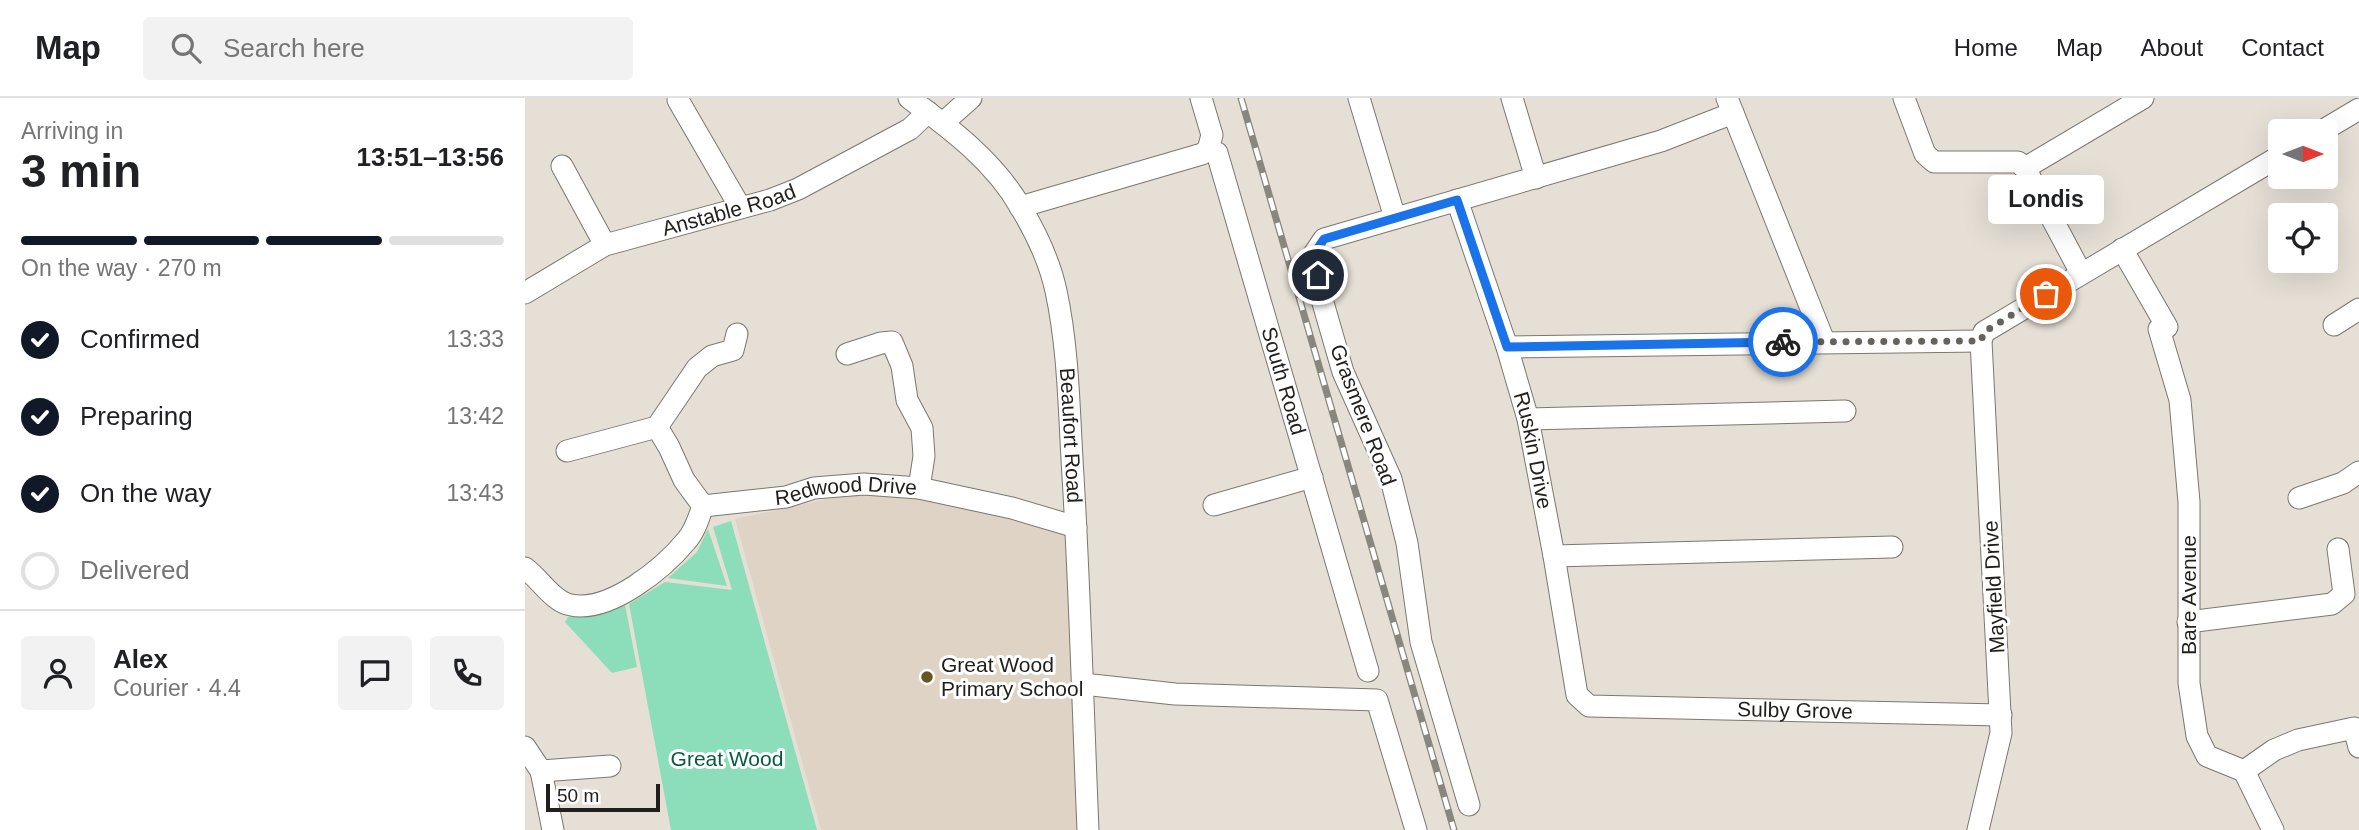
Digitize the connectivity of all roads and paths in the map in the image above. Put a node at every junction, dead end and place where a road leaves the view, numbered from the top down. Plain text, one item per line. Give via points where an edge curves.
1 (909, 98) edge
2 (971, 98) edge
3 (1201, 98) edge
4 (1359, 98) edge
5 (1513, 98) edge
6 (1904, 98) edge
7 (2143, 98) edge
8 (678, 100) dead end
9 (1730, 106) edge
10 (2359, 109) edge
11 (936, 117) junction
12 (2338, 121) edge
13 (1208, 150) junction
14 (2268, 163) edge
15 (562, 166) dead end
16 (2025, 168) junction
17 (1536, 178) junction
18 (1457, 200) junction
19 (740, 207) junction
20 (1020, 207) junction
21 (1395, 218) junction
22 (605, 245) junction
23 (2122, 249) junction
24 (2081, 272) junction
25 (525, 293) edge
26 (2359, 309) edge
27 (2334, 325) dead end
28 (1824, 341) junction
29 (1981, 341) junction
30 (1507, 347) junction
31 (737, 348) dead end
32 (847, 354) dead end
33 (1845, 411) dead end
34 (1528, 419) junction
35 (657, 427) junction
36 (567, 451) dead end
37 (2359, 472) edge
38 (1313, 477) junction
39 (919, 488) junction
40 (2299, 498) dead end
41 (1214, 505) dead end
42 (703, 506) junction
43 (1076, 527) junction
44 (1892, 547) dead end
45 (2338, 549) dead end
46 (1554, 556) junction
47 (525, 568) edge
48 (2188, 622) junction
49 (1368, 671) dead end
50 (1083, 684) junction
51 (1588, 706) joint
52 (2001, 715) junction
53 (525, 747) edge
54 (2359, 747) edge
55 (610, 766) dead end
56 (541, 771) junction
57 (2243, 771) junction
58 (1469, 805) dead end
59 (552, 830) edge
60 (1088, 830) edge
61 (1416, 830) edge
62 (1978, 830) edge
63 (2273, 830) edge

1 - 11 street, Beaufort Road
2 - 11 street, Anstable Road
3 - 13 street, South Road via 1212,135
4 - 21 street
5 - 17 street
6 - 16 street via 1925,154 1934,162 2018,162
7 - 16 street
8 - 19 street
9 - 17 street, Grasmere Road via 1661,141
9 - 28 street
10 - 12 street
11 - 19 street, Anstable Road via 798,189
11 - 20 street, Beaufort Road via 984,160
13 - 20 street
13 - 38 street, South Road via 1217,153
14 - 23 street
15 - 22 street
16 - 24 street
17 - 18 street, Grasmere Road
18 - 21 street, Grasmere Road
18 - 30 street, Ruskin Drive
19 - 22 street, Anstable Road
20 - 43 street, Beaufort Road via 1056,290
21 - 58 street, Grasmere Road via 1324,239 1314,254 1343,372 1391,479 1407,543 1421,642
22 - 25 street, Anstable Road
23 - 24 street
23 - 48 street, Bare Avenue via 2163,328 2180,400 2189,502
24 - 29 street via 1984,332
26 - 27 street
28 - 29 street
28 - 30 street
29 - 52 street, Mayfield Drive
30 - 34 street, Ruskin Drive
31 - 35 street via 712,355 697,368
32 - 39 street via 892,342 902,366 907,400 922,428
33 - 34 street
34 - 46 street, Ruskin Drive
35 - 36 street
35 - 42 street
37 - 40 street
38 - 41 street
38 - 49 street, South Road
39 - 42 street, Redwood Drive via 864,484 814,488 786,497
39 - 43 street, Redwood Drive
42 - 47 street via 688,539 648,578 604,602 569,605
43 - 50 street, Beaufort Road
44 - 46 street
45 - 48 street via 2344,594 2332,604
46 - 51 street, Ruskin Drive via 1577,695
48 - 57 street, Bare Avenue via 2189,683 2197,736 2207,756
50 - 60 street, Beaufort Road
50 - 61 street via 1175,694 1377,700
51 - 52 street, Sulby Grove
52 - 62 street, Mayfield Drive via 2001,733
53 - 56 street
54 - 57 street via 2354,728 2298,740
55 - 56 street
56 - 59 street
57 - 63 street

